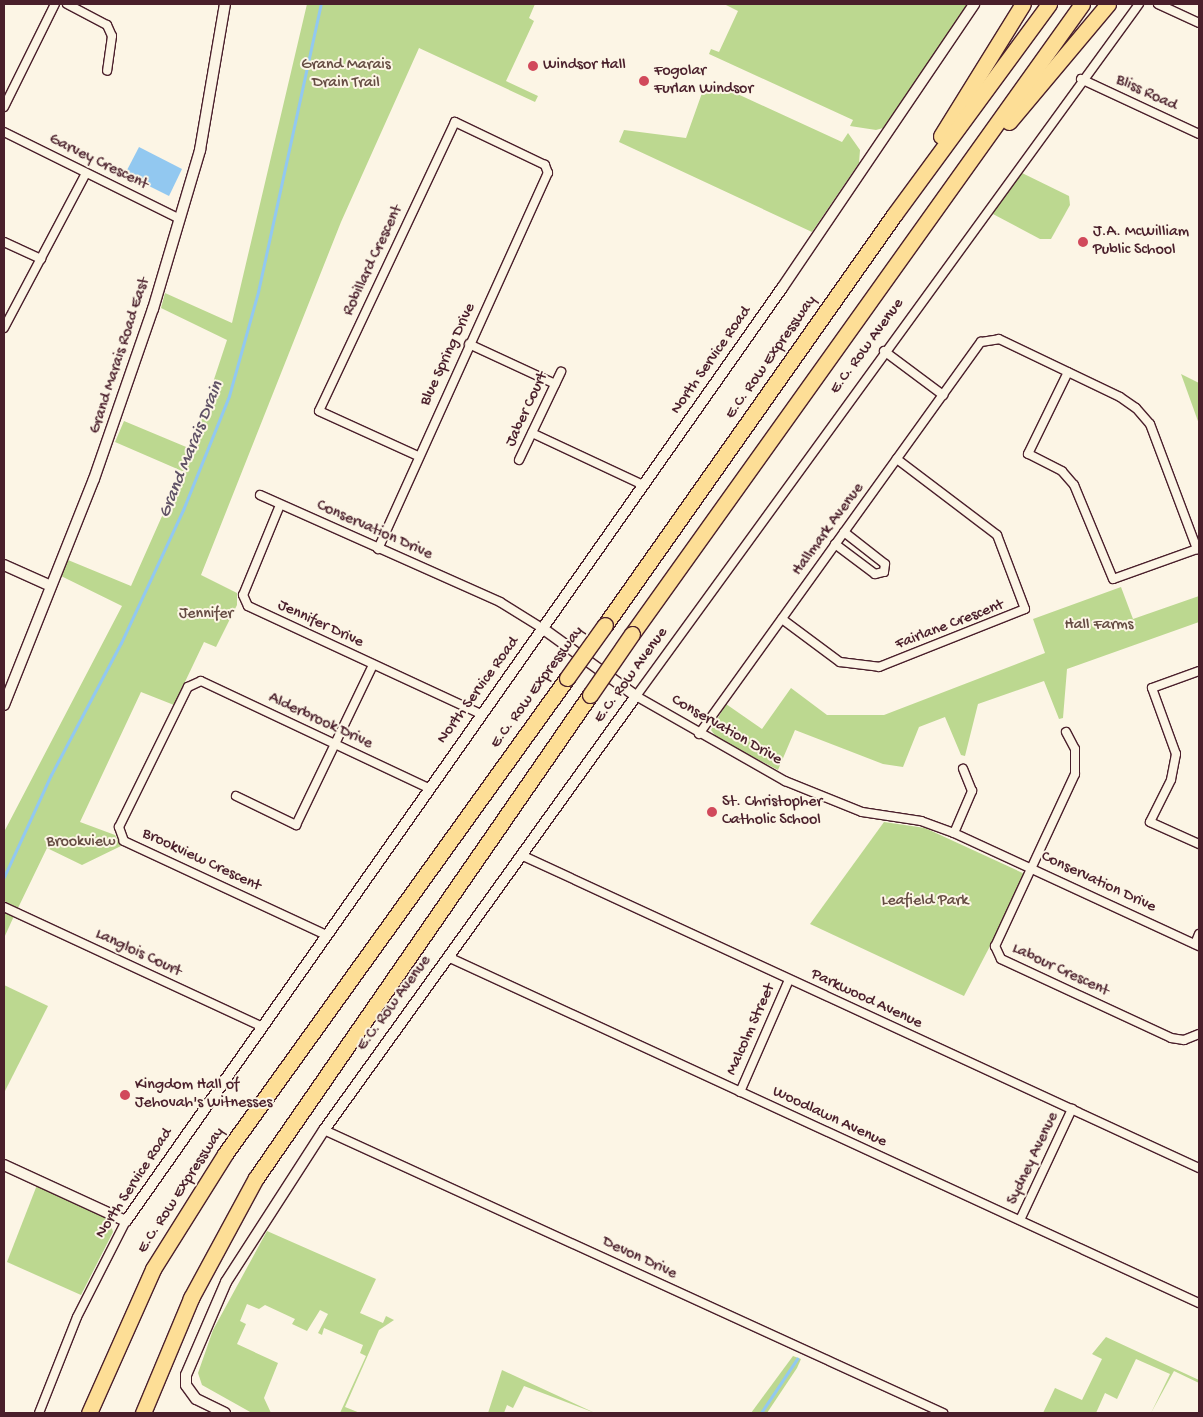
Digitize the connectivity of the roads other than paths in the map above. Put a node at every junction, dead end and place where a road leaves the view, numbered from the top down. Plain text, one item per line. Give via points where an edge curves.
1 (55, 4) edge
2 (67, 4) edge
3 (225, 4) edge
4 (974, 4) edge
5 (1024, 4) edge
6 (1049, 4) edge
7 (1082, 4) edge
8 (1108, 4) edge
9 (1138, 4) edge
10 (1158, 4) edge
11 (1199, 23) edge
12 (107, 71) dead end
13 (1081, 79) junction
14 (4, 107) edge
15 (4, 132) edge
16 (1199, 134) edge
17 (86, 173) junction
18 (548, 173) joint
19 (944, 199) junction
20 (894, 215) junction
21 (180, 219) junction
22 (4, 242) edge
23 (41, 258) junction
24 (4, 328) edge
25 (469, 344) junction
26 (884, 351) junction
27 (561, 372) dead end
28 (1068, 372) junction
29 (555, 384) junction
30 (943, 395) junction
31 (532, 433) junction
32 (418, 456) junction
33 (897, 459) junction
34 (519, 460) dead end
35 (643, 485) junction
36 (260, 495) dead end
37 (280, 505) junction
38 (844, 532) junction
39 (835, 544) junction
40 (378, 549) junction
41 (4, 565) edge
42 (51, 586) junction
43 (782, 619) junction
44 (542, 628) junction
45 (373, 664) junction
46 (1199, 670) edge
47 (201, 681) joint
48 (636, 696) junction
49 (4, 705) edge
50 (481, 714) junction
51 (1066, 732) dead end
52 (699, 734) junction
53 (334, 744) junction
54 (963, 769) dead end
55 (428, 788) junction
56 (236, 796) dead end
57 (954, 833) junction
58 (1199, 844) edge
59 (521, 855) junction
60 (1033, 869) junction
61 (4, 907) edge
62 (324, 934) junction
63 (1199, 934) edge
64 (1197, 945) edge
65 (448, 957) junction
66 (789, 980) junction
67 (260, 1026) junction
68 (1199, 1034) edge
69 (740, 1092) junction
70 (1072, 1109) junction
71 (324, 1130) junction
72 (4, 1165) edge
73 (1199, 1168) edge
74 (1020, 1220) junction
75 (126, 1221) junction
76 (153, 1268) junction
77 (1199, 1303) edge
78 (932, 1411) edge
79 (39, 1413) edge
80 (81, 1413) edge
81 (90, 1413) edge
82 (143, 1413) edge
83 (225, 1413) edge
84 (943, 1413) edge

1 - 14 street
2 - 12 street via 107,24 112,36
3 - 21 street, Grand Marais Road East via 200,150
4 - 35 street, North Service Road
5 - 20 highway
6 - 20 highway, E.C. Row Expressway
7 - 19 highway
8 - 19 highway
9 - 13 street, E.C. Row Avenue
10 - 11 street
13 - 16 street, Bliss Road
13 - 26 street, E.C. Row Avenue
15 - 17 street, Garvey Crescent
17 - 21 street, Garvey Crescent
17 - 23 street
18 - 25 street, Blue Spring Drive
18 - 32 street, Robillard Crescent via 545,166 454,122 319,411
19 - 82 highway, bridge via 632,634 256,1178 191,1298
20 - 76 highway, E.C. Row Expressway, bridge via 605,625 225,1154
21 - 42 street, Grand Marais Road East via 123,401
22 - 23 street
23 - 24 street
25 - 29 street
25 - 32 street, Blue Spring Drive
26 - 30 street
26 - 48 street, E.C. Row Avenue
27 - 29 street, Jaber Court
28 - 28 street via 1028,454 1062,471 1074,485 1113,579 1197,549 1150,424 1120,397
28 - 30 street, Hallmark Avenue via 999,338 981,342
29 - 31 street, Jaber Court
30 - 33 street, Hallmark Avenue
31 - 34 street, Jaber Court
31 - 35 street
32 - 40 street, Blue Spring Drive
33 - 38 street, Hallmark Avenue
33 - 43 street, Fairlane Crescent via 997,535 1025,610 878,667 840,662
35 - 44 street, North Service Road
36 - 37 street, Conservation Drive
37 - 40 street, Conservation Drive
37 - 45 street, Jennifer Drive via 243,595 248,606
38 - 39 street, Hallmark Avenue
38 - 39 street via 885,564 884,572 875,574
39 - 43 street, Hallmark Avenue
40 - 44 street, Conservation Drive via 500,602
41 - 42 street
42 - 49 street, Grand Marais Road East
43 - 52 street, Hallmark Avenue
44 - 48 street, Conservation Drive
44 - 50 street, North Service Road
45 - 50 street, Jennifer Drive
45 - 53 street
46 - 58 street via 1152,688 1176,754 1172,780 1150,822
47 - 53 street, Alderbrook Drive
47 - 62 street, Brookview Crescent via 188,688 119,827 124,841
48 - 52 street, Conservation Drive
48 - 59 street, E.C. Row Avenue
50 - 55 street, North Service Road
51 - 60 street via 1075,750 1075,774
52 - 57 street, Conservation Drive via 785,781 862,812 921,822
53 - 55 street, Alderbrook Drive
53 - 56 street via 296,825
54 - 57 street via 972,791
55 - 62 street, North Service Road
57 - 60 street, Conservation Drive
59 - 65 street, E.C. Row Avenue
59 - 66 street, Parkwood Avenue
60 - 64 street, Conservation Drive
60 - 68 street, Labour Crescent via 995,946 1001,959 1171,1038 1184,1040
61 - 67 street, Langlois Court
62 - 67 street, North Service Road
63 - 64 street
65 - 69 street, Woodlawn Avenue
65 - 71 street, E.C. Row Avenue
66 - 69 street, Malcolm Street
66 - 70 street, Parkwood Avenue
67 - 75 street, North Service Road
69 - 74 street, Woodlawn Avenue
70 - 73 street, Parkwood Avenue
70 - 74 street, Sydney Avenue
71 - 78 street, Devon Drive
71 - 83 street, E.C. Row Avenue via 226,1282 193,1352 186,1385 196,1399
72 - 75 street
74 - 77 street, Woodlawn Avenue
75 - 79 street, North Service Road via 77,1317
76 - 80 highway
76 - 81 highway, E.C. Row Expressway
78 - 84 street, Devon Drive

